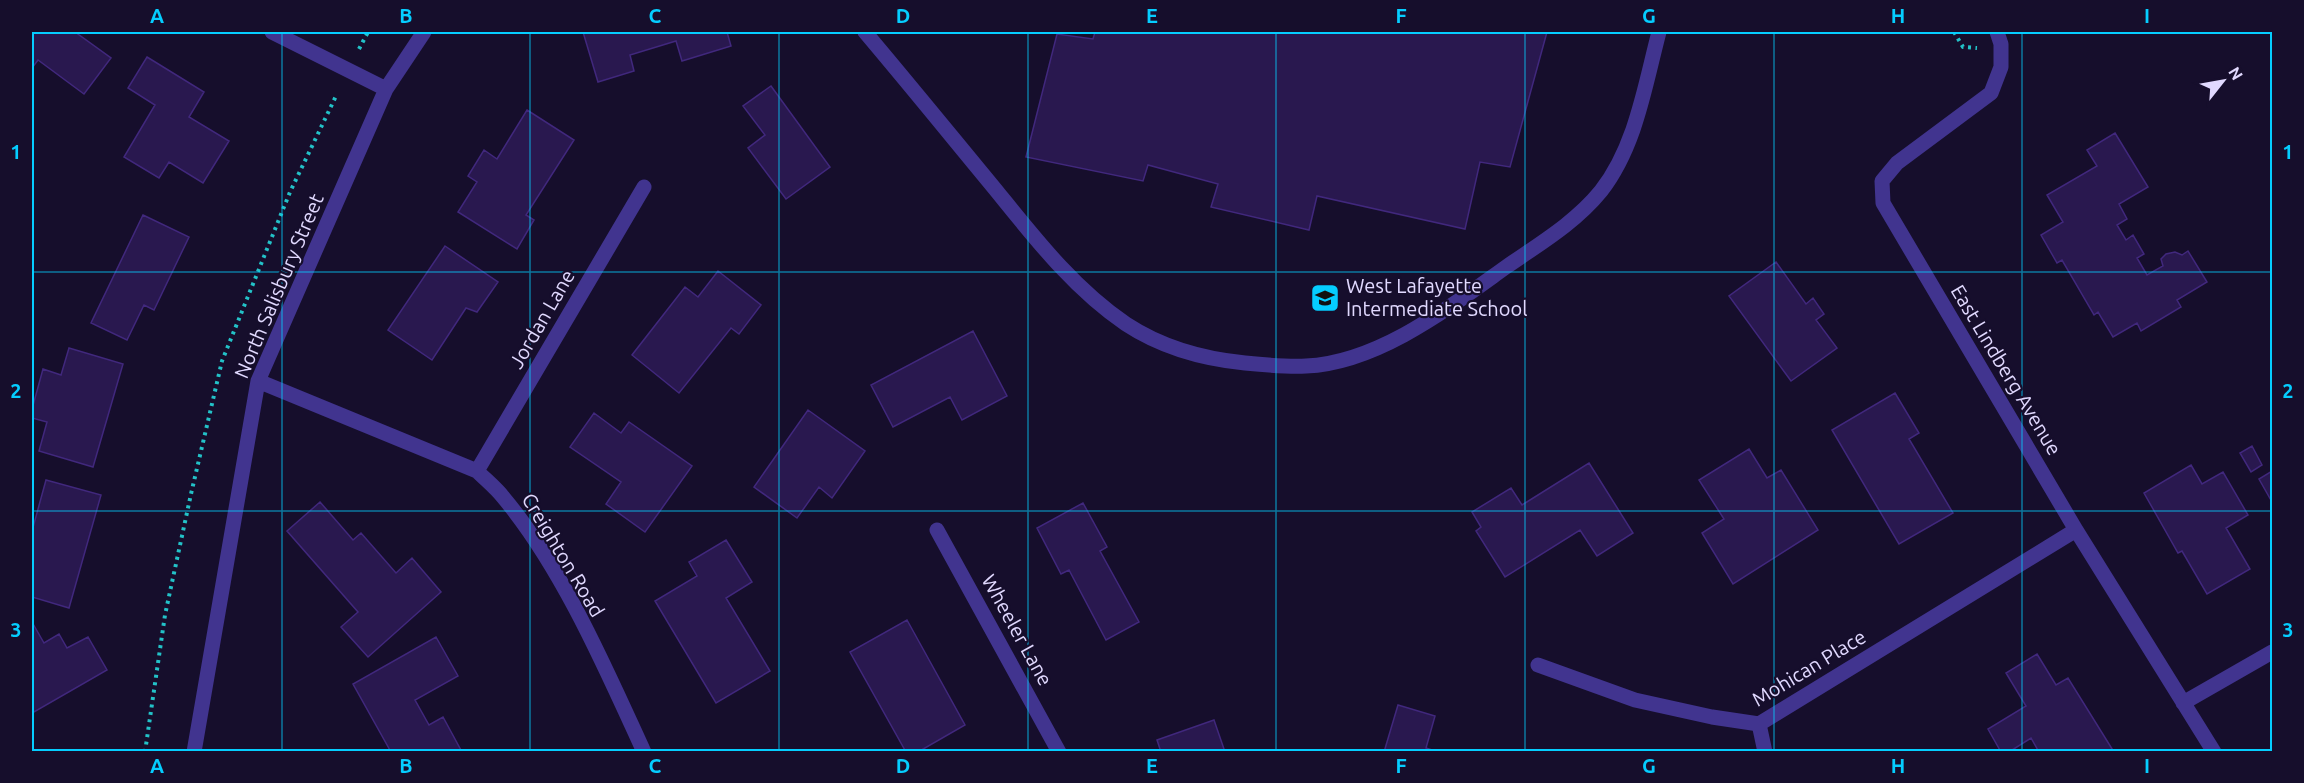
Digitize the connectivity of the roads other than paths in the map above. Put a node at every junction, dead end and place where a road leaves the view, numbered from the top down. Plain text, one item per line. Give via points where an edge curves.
1 (272, 32) edge
2 (424, 32) edge
3 (865, 32) edge
4 (1659, 32) edge
5 (1997, 32) edge
6 (386, 89) junction
7 (644, 188) dead end
8 (258, 381) junction
9 (477, 471) junction
10 (937, 530) dead end
11 (2076, 530) junction
12 (2272, 652) edge
13 (1538, 664) dead end
14 (2183, 704) junction
15 (1759, 724) junction
16 (194, 752) edge
17 (644, 752) edge
18 (1059, 752) edge
19 (1765, 752) edge
20 (2214, 752) edge

1 - 6 street
2 - 6 street, North Salisbury Street
3 - 4 street via 1024,225 1100,305 1128,325 1198,355 1232,362 1308,366 1348,358 1423,325 1579,215 1602,189 1631,136
5 - 11 street, East Lindberg Avenue via 2001,67 1991,93 1897,163 1882,181 1883,203
6 - 8 street, North Salisbury Street
7 - 9 street, Jordan Lane
8 - 9 street, Creighton Road
8 - 16 street, North Salisbury Street
9 - 17 street, Creighton Road via 530,533 609,675
10 - 18 street, Wheeler Lane
11 - 14 street, East Lindberg Avenue
11 - 15 street, Mohican Place
12 - 14 street
13 - 15 street, Mohican Place via 1635,700
14 - 20 street, East Lindberg Avenue
15 - 19 street

